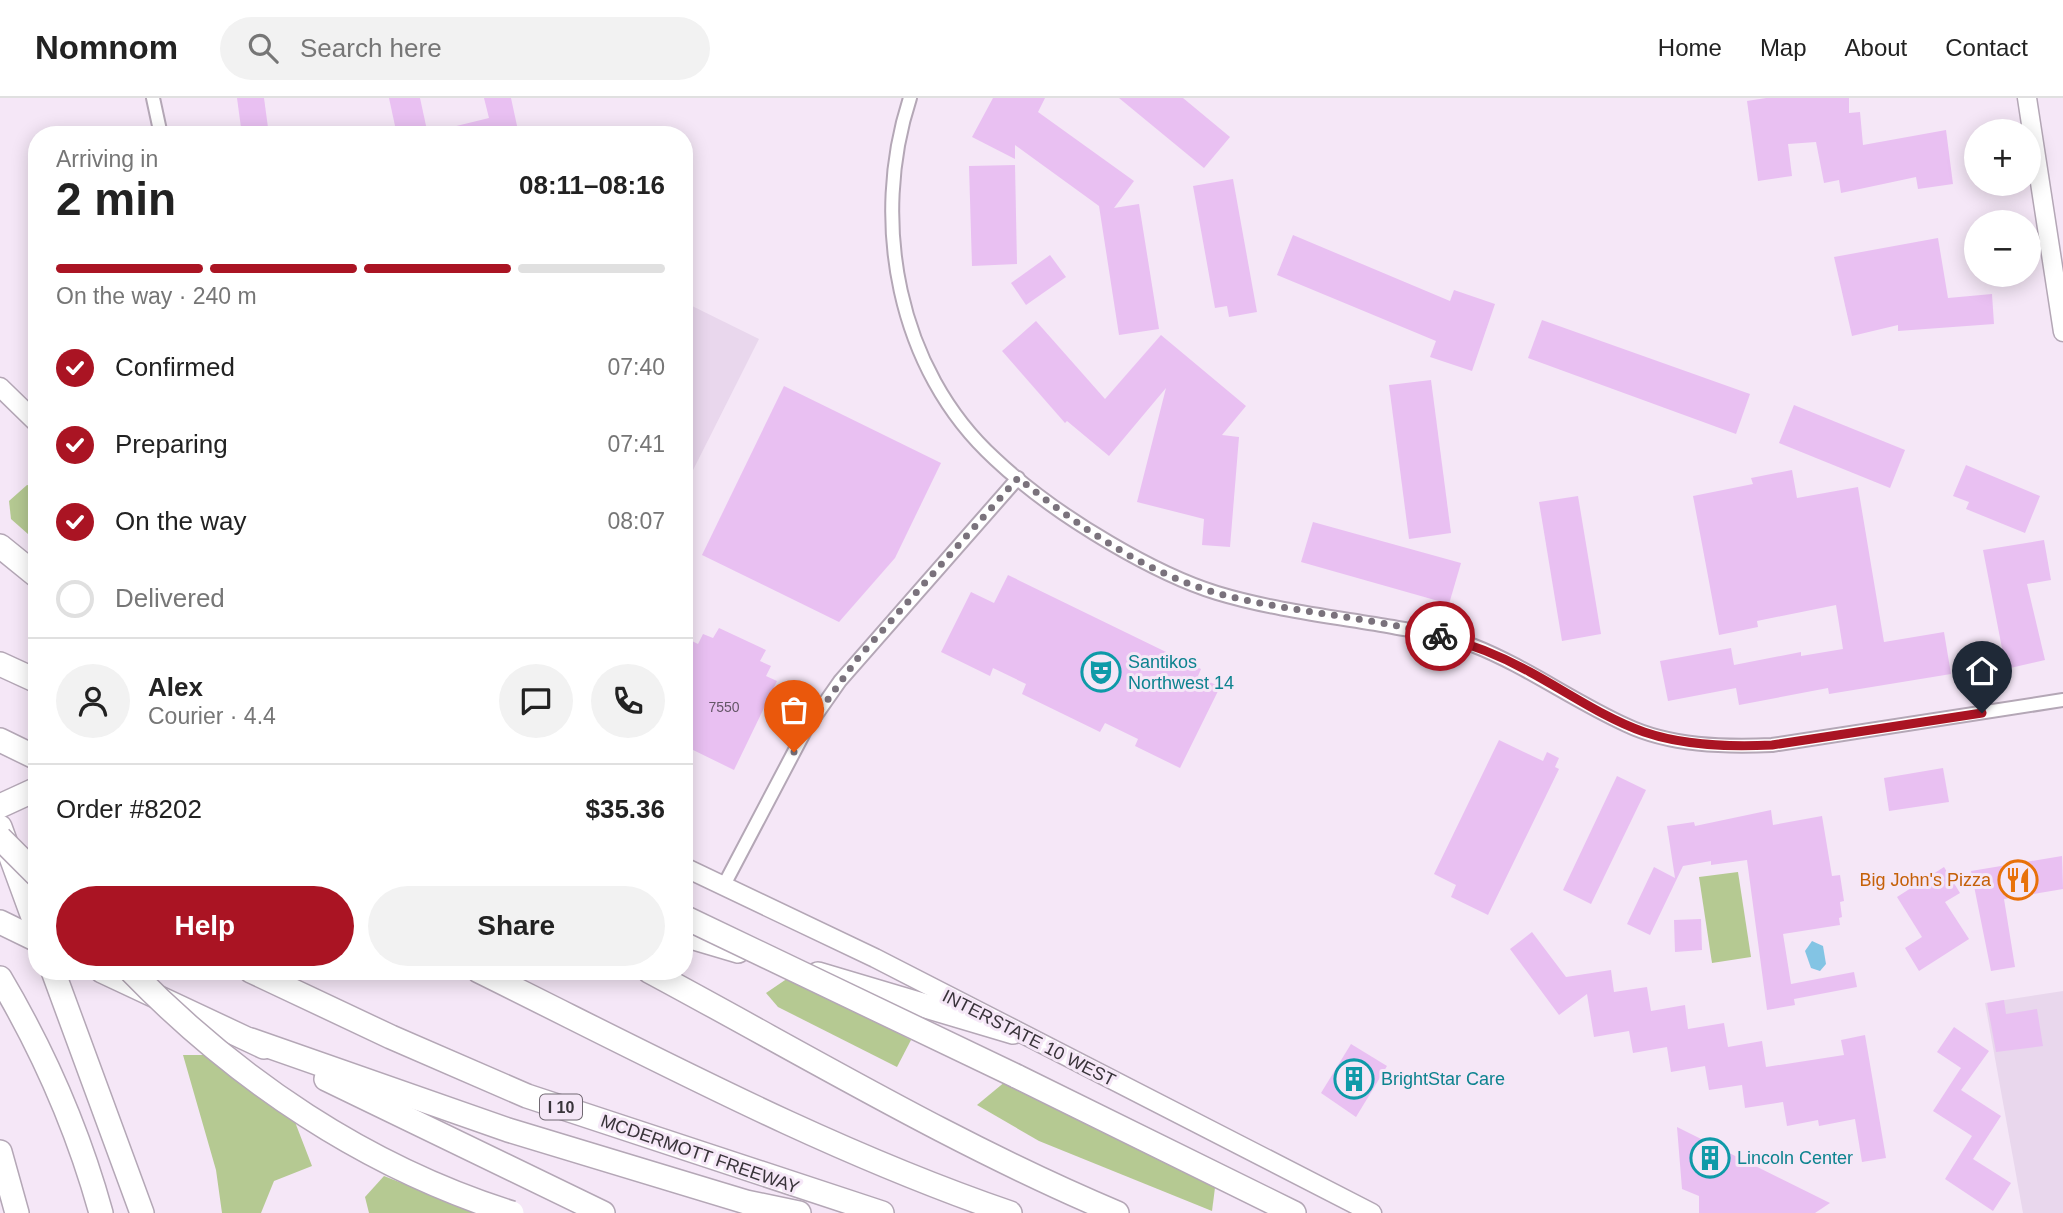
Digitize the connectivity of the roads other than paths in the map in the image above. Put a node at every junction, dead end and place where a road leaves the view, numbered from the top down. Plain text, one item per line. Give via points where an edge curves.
1 (153, 98) edge
2 (910, 98) edge
3 (2027, 98) edge
4 (158, 126) edge
5 (2063, 332) edge
6 (0, 387) edge
7 (28, 415) edge
8 (1018, 478) junction
9 (0, 546) edge
10 (28, 569) edge
11 (0, 664) edge
12 (28, 677) edge
13 (2063, 700) edge
14 (0, 740) edge
15 (28, 754) edge
16 (28, 793) edge
17 (0, 806) edge
18 (0, 827) edge
19 (0, 838) edge
20 (0, 848) edge
21 (28, 862) edge
22 (28, 866) edge
23 (693, 871) edge
24 (724, 885) junction
25 (28, 903) edge
26 (693, 921) edge
27 (0, 922) edge
28 (28, 936) edge
29 (693, 938) edge
30 (0, 978) edge
31 (55, 980) edge
32 (121, 980) edge
33 (140, 980) edge
34 (270, 980) edge
35 (498, 980) edge
36 (665, 980) edge
37 (1013, 1032) junction
38 (76, 1036) junction
39 (251, 1040) junction
40 (0, 1152) edge
41 (18, 1213) edge
42 (101, 1213) edge
43 (125, 1213) edge
44 (142, 1213) edge
45 (512, 1213) edge
46 (603, 1213) edge
47 (799, 1213) edge
48 (882, 1213) edge
49 (1010, 1213) edge
50 (1117, 1213) edge
51 (1294, 1213) edge
52 (1372, 1213) edge

1 - 4 street
2 - 8 street via 892,191 902,300 947,400 993,458
3 - 5 main road
6 - 7 main road
8 - 13 street via 1094,534 1185,582 1258,603 1434,634 1471,645 1528,670 1626,725 1678,740 1738,746 1782,744
8 - 24 street via 840,681 805,731
9 - 10 highway
11 - 12 highway
14 - 15 highway
16 - 17 highway
18 - 25 highway
19 - 22 highway, bridge
20 - 21 highway, bridge
23 - 24 main road, INTERSTATE 10 WEST
24 - 37 main road, INTERSTATE 10 WEST
26 - 51 highway, bridge
27 - 28 highway
29 - 37 highway
30 - 42 highway via 67,1109
31 - 38 highway
32 - 39 highway, bridge
33 - 45 highway, bridge via 211,1046 301,1113 408,1172
34 - 48 highway, MCDERMOTT FREEWAY / I 10 via 527,1096
35 - 49 highway via 802,1128
36 - 50 highway via 939,1130
37 - 52 main road, INTERSTATE 10 WEST
38 - 43 highway
38 - 44 highway
39 - 46 highway
39 - 47 highway via 508,1130 746,1202
40 - 41 highway

